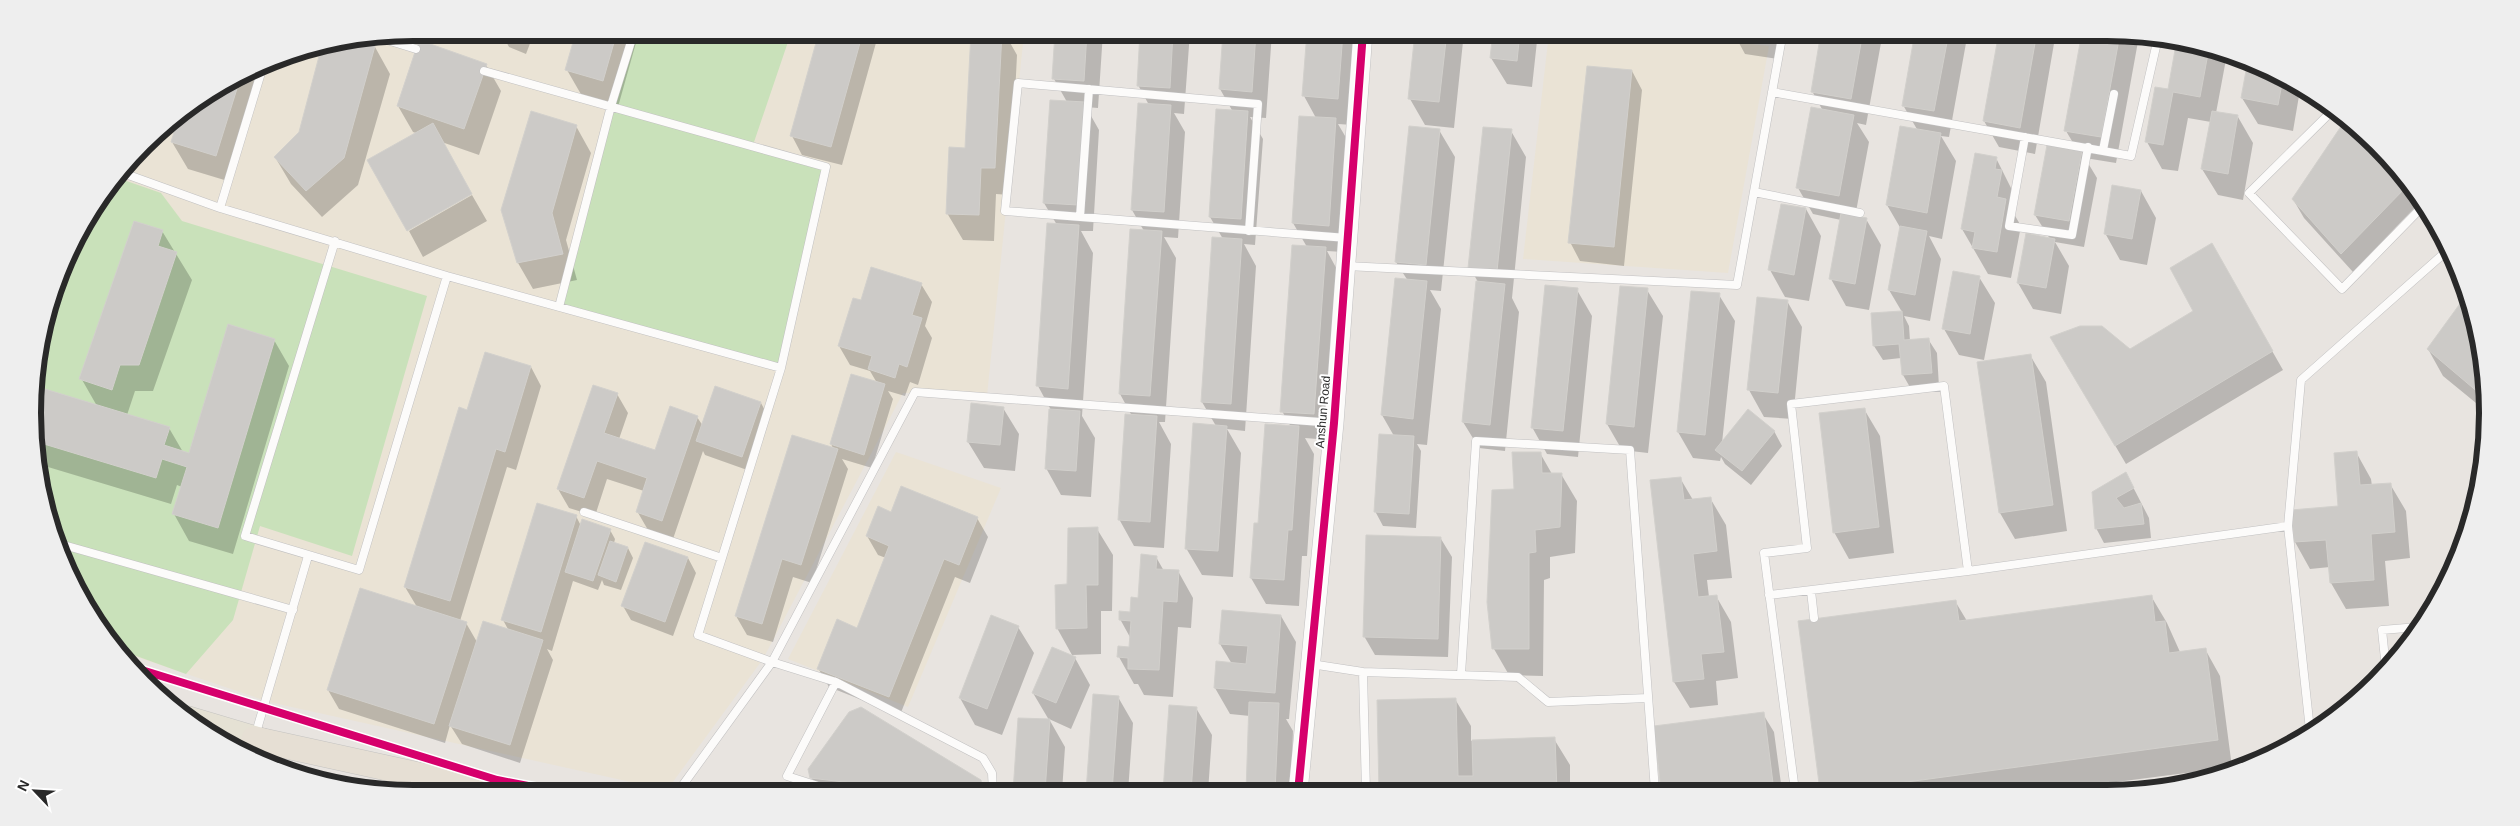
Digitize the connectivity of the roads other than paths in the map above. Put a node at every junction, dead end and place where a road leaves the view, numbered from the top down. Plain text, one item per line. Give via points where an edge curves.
1 (409, 41) edge
2 (631, 41) edge
3 (1362, 41) edge
4 (1781, 41) edge
5 (394, 42) edge
6 (2157, 44) edge
7 (408, 46) junction
8 (416, 49) dead end
9 (484, 70) dead end
10 (260, 75) edge
11 (1089, 90) junction
12 (1772, 92) junction
13 (2114, 94) dead end
14 (611, 106) junction
15 (2328, 115) edge
16 (2025, 137) junction
17 (2088, 147) junction
18 (2103, 150) junction
19 (128, 175) edge
20 (1754, 192) junction
21 (220, 208) junction
22 (2419, 210) edge
23 (1860, 213) dead end
24 (1080, 217) junction
25 (1249, 230) junction
26 (1347, 238) junction
27 (335, 241) junction
28 (2443, 255) edge
29 (1344, 265) junction
30 (447, 276) junction
31 (559, 307) junction
32 (781, 368) junction
33 (1334, 423) junction
34 (584, 512) dead end
35 (2288, 526) junction
36 (66, 546) edge
37 (308, 556) junction
38 (722, 558) junction
39 (1968, 571) junction
40 (1810, 591) junction
41 (1769, 595) junction
42 (293, 610) junction
43 (1814, 618) dead end
44 (2410, 628) edge
45 (2385, 659) edge
46 (772, 662) junction
47 (1311, 664) junction
48 (1364, 672) junction
49 (1461, 674) junction
50 (836, 682) junction
51 (1648, 698) junction
52 (2309, 725) edge
53 (212, 726) edge
54 (254, 739) junction
55 (410, 785) edge
56 (465, 785) edge
57 (683, 785) edge
58 (815, 785) edge
59 (993, 785) edge
60 (1299, 785) edge
61 (1366, 785) edge
62 (1655, 785) edge
63 (1794, 785) edge

1 - 7 lane
2 - 14 lane
3 - 26 street, Anshun Road
4 - 12 lane
5 - 7 lane
6 - 18 lane via 2131,156
7 - 8 lane
9 - 14 lane
10 - 21 lane
11 - 24 lane
11 - 24 lane via 1018,83 1005,211
11 - 25 lane via 1258,104
12 - 16 lane
12 - 20 lane
13 - 18 lane
14 - 31 lane
14 - 32 lane via 826,167
15 - 22 lane via 2249,193 2342,289
16 - 17 lane
16 - 17 lane via 2009,226 2072,235
17 - 18 lane
19 - 21 lane
20 - 23 lane
20 - 29 lane via 1737,285
21 - 27 lane
24 - 25 lane
25 - 26 lane
26 - 29 street, Anshun Road
27 - 30 lane
27 - 37 lane via 245,536
28 - 35 lane via 2301,380
29 - 33 street, Anshun Road
30 - 31 lane
30 - 37 lane via 359,570
31 - 32 lane
32 - 38 lane
33 - 46 lane via 915,392
33 - 47 street, Anshun Road
34 - 38 lane
35 - 39 lane
35 - 52 lane
36 - 42 lane
37 - 42 lane
38 - 46 lane via 698,635
39 - 40 lane
39 - 41 lane via 1944,386 1791,404 1807,548 1764,553
40 - 41 lane
40 - 43 lane
41 - 63 lane
42 - 54 lane
44 - 45 lane via 2382,630
46 - 50 lane
46 - 57 lane
47 - 48 lane
47 - 60 street, Anshun Road
48 - 49 lane
48 - 61 lane
49 - 51 lane via 1518,677 1548,702
49 - 51 lane via 1476,441 1630,450
50 - 58 lane via 787,776
50 - 59 lane via 983,758 992,773
51 - 62 lane
53 - 54 main road
54 - 55 main road
54 - 56 highway

